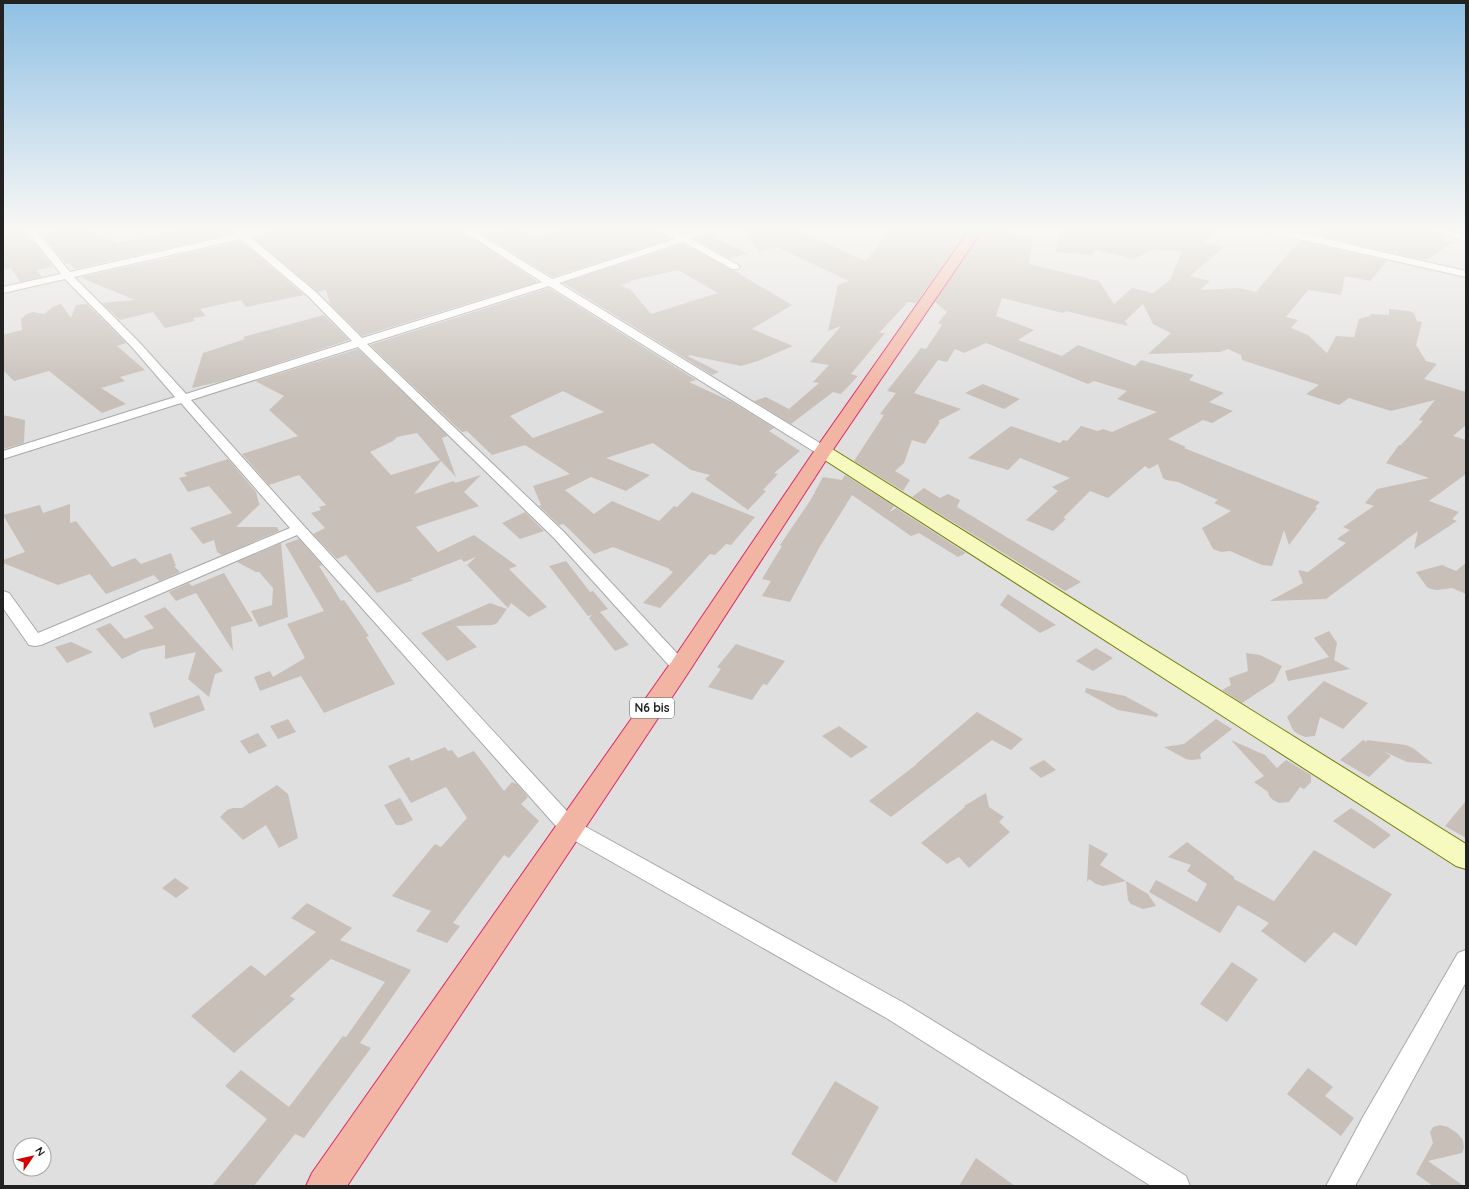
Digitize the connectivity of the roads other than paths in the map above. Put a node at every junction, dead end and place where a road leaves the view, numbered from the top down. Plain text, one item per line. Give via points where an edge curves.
1 (27, 284) edge
2 (76, 284) edge
3 (301, 284) edge
4 (544, 284) edge
5 (551, 284) edge
6 (939, 284) edge
7 (3, 290) edge
8 (359, 342) junction
9 (182, 398) junction
10 (823, 451) junction
11 (3, 455) edge
12 (299, 529) junction
13 (3, 596) edge
14 (680, 667) junction
15 (570, 828) junction
16 (1466, 858) edge
17 (1466, 960) edge
18 (325, 1186) edge
19 (1176, 1186) edge
20 (1340, 1186) edge

1 - 7 street
2 - 9 street
3 - 8 street
4 - 8 street
5 - 10 street
6 - 10 highway, N6 bis
8 - 9 street
8 - 14 street via 559,535
9 - 11 street
9 - 12 street
10 - 14 highway, N6 bis
10 - 16 main road
12 - 13 street via 35,641
12 - 15 street
14 - 15 highway, N6 bis
15 - 18 highway, N6 bis
15 - 19 street via 896,1011
17 - 20 street

